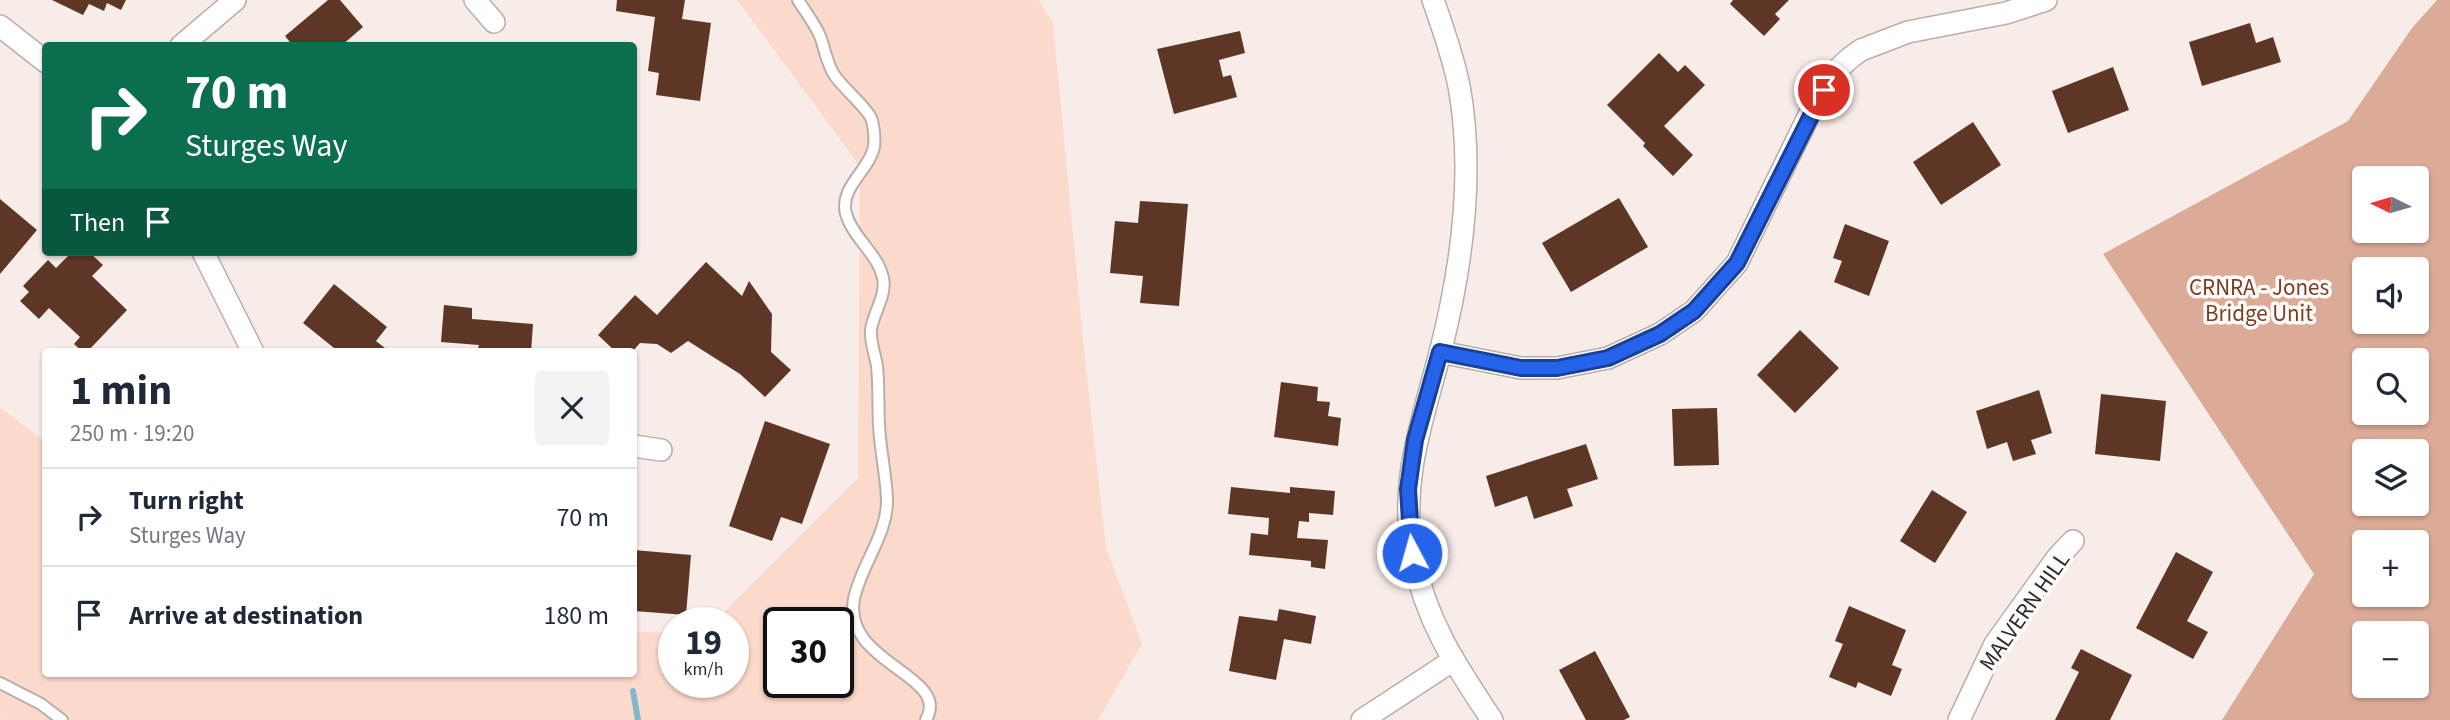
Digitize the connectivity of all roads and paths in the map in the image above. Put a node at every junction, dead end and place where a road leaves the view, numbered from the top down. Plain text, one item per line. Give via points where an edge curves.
1 (235, 0) edge
2 (475, 0) edge
3 (797, 0) edge
4 (1433, 0) edge
5 (2046, 0) edge
6 (494, 22) dead end
7 (0, 26) edge
8 (186, 42) edge
9 (42, 59) edge
10 (205, 256) edge
11 (251, 348) edge
12 (1440, 352) junction
13 (637, 446) edge
14 (661, 450) dead end
15 (2073, 541) dead end
16 (1452, 661) junction
17 (0, 683) edge
18 (62, 720) edge
19 (926, 720) edge
20 (1362, 720) edge
21 (1492, 720) edge
22 (1959, 720) edge

1 - 8 street
2 - 6 street
3 - 19 lane via 819,33 834,75 871,118 873,133 874,147 845,202 846,215 883,278 871,330 887,500 854,601 853,618 871,649 928,695
4 - 12 street via 1459,86 1466,180 1463,235
5 - 12 street via 2006,13 1908,32 1850,58 1835,72 1813,107 1737,263 1694,311 1660,334 1608,358 1557,368 1521,368
7 - 9 street
10 - 11 street
12 - 16 street via 1415,440 1408,514 1421,591
13 - 14 street
15 - 22 street, MALVERN HILL via 1995,643
16 - 20 street
16 - 21 street
17 - 18 lane

